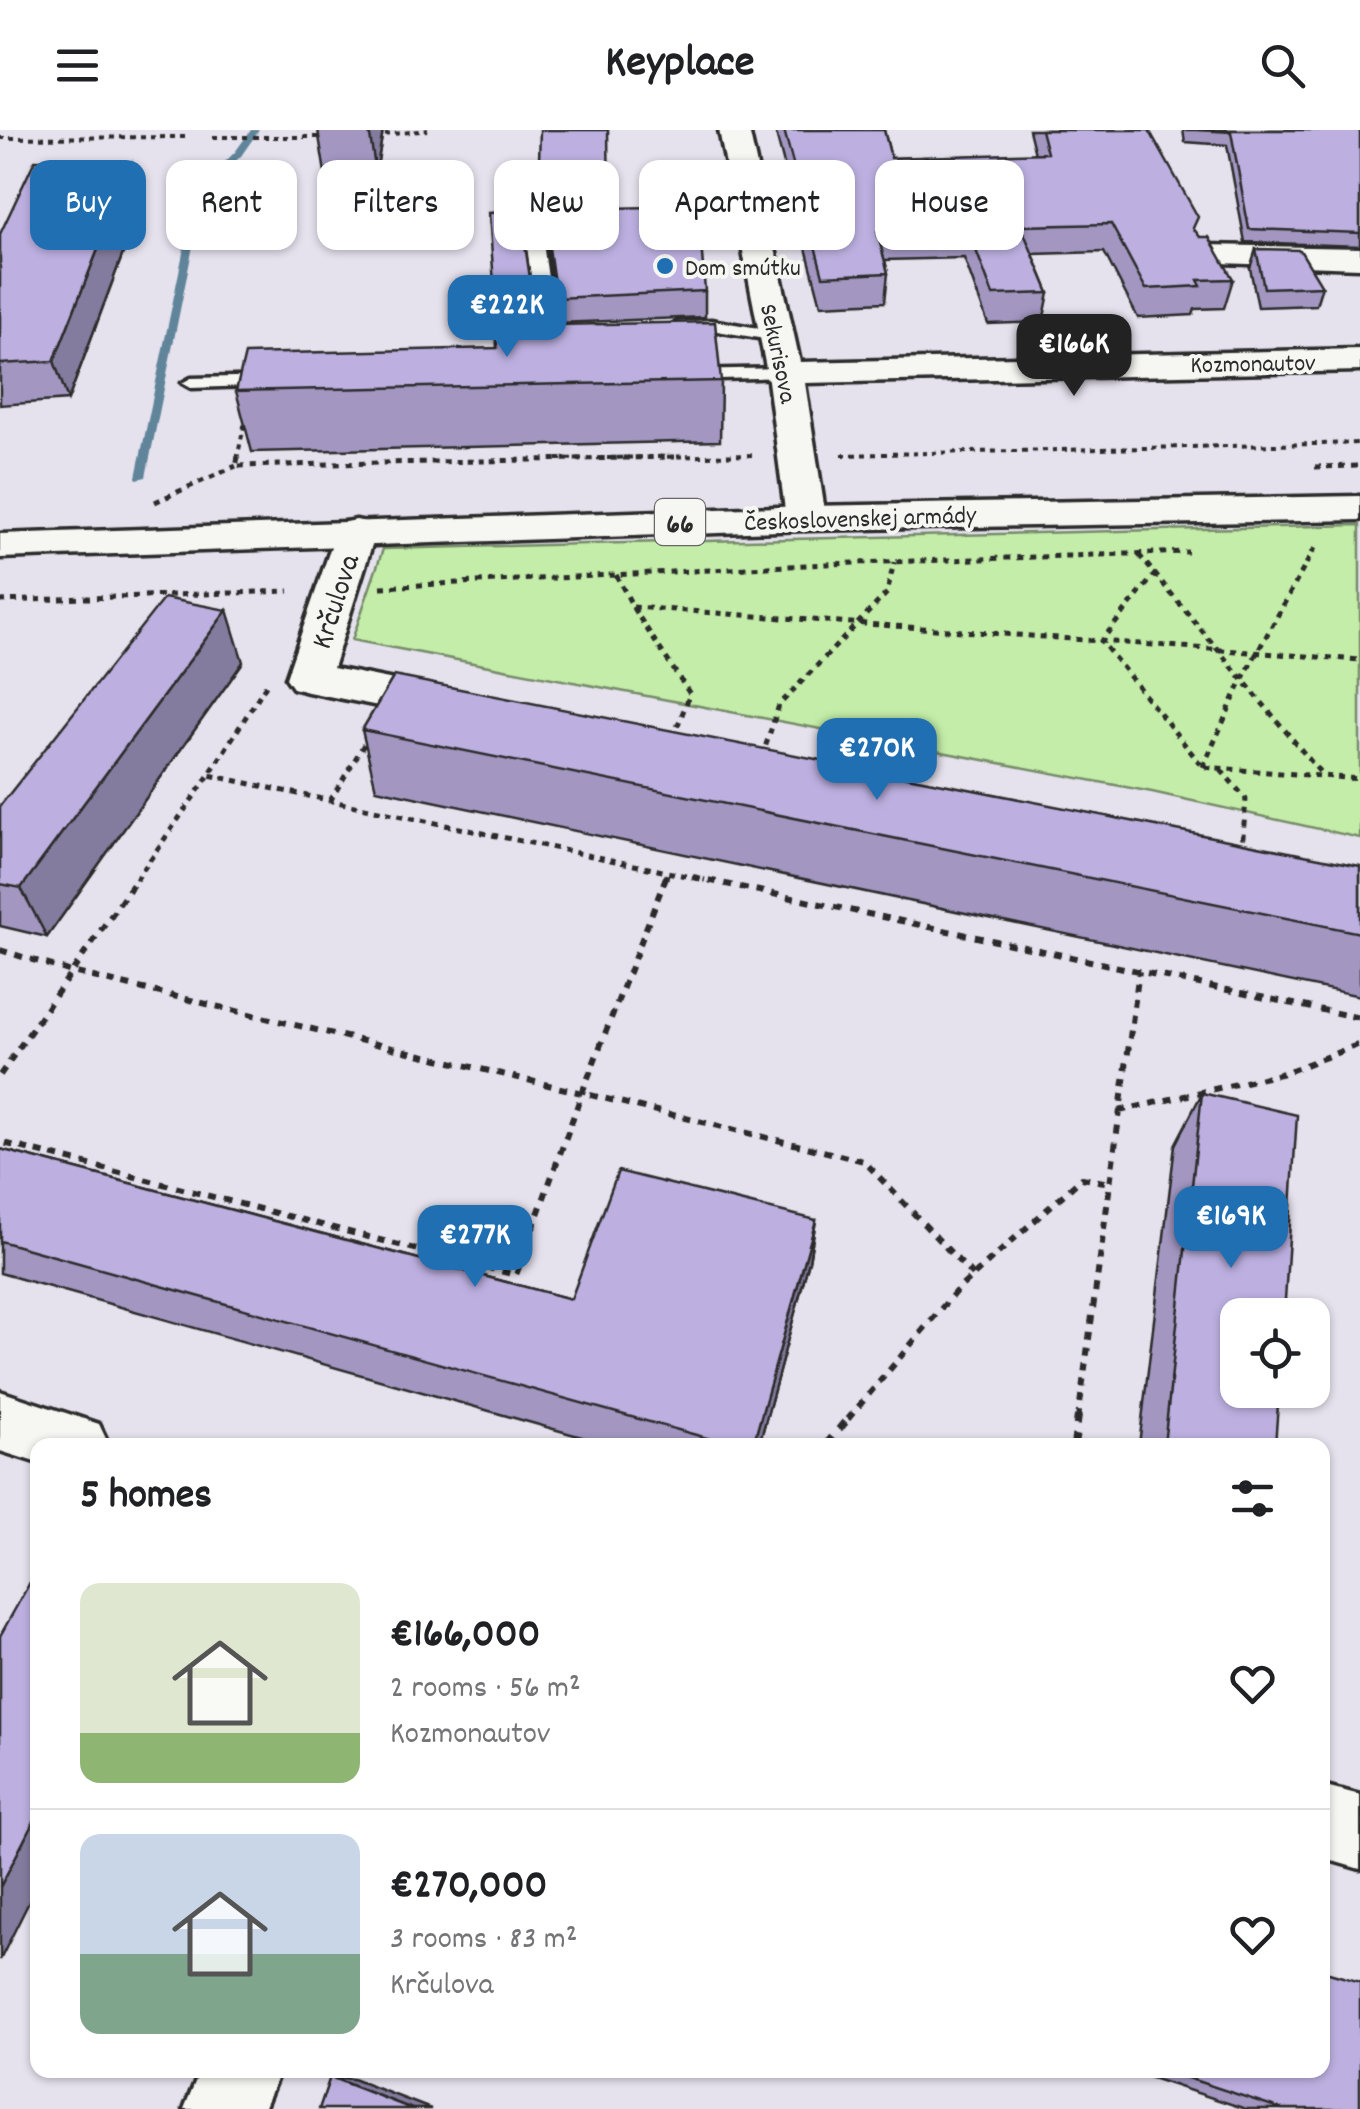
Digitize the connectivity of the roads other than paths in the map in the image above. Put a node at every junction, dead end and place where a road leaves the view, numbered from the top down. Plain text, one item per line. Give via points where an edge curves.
1 (734, 130) edge
2 (536, 250) edge
3 (1204, 255) edge
4 (1360, 258) edge
5 (656, 328) edge
6 (602, 330) edge
7 (776, 336) junction
8 (1360, 360) edge
9 (785, 374) junction
10 (666, 375) edge
11 (290, 381) edge
12 (191, 383) dead end
13 (1360, 508) edge
14 (806, 518) junction
15 (356, 532) junction
16 (0, 546) edge
17 (498, 714) edge
18 (0, 1421) edge
19 (55, 1438) edge
20 (1330, 1823) edge
21 (1360, 1832) edge
22 (237, 2078) edge
23 (224, 2109) edge

1 - 7 street, Sekurisova
2 - 6 lane via 547,333
3 - 4 street
5 - 7 lane via 710,325
7 - 9 street, Sekurisova
8 - 9 street, Kozmonautov
9 - 10 lane
9 - 14 street, Sekurisova
11 - 12 lane
13 - 14 street, Československej armády / 66
14 - 15 street, Československej armády / 66
15 - 16 street, Československej armády / 66
15 - 17 street, Krčulova via 308,678
18 - 19 street
20 - 21 street
22 - 23 street

